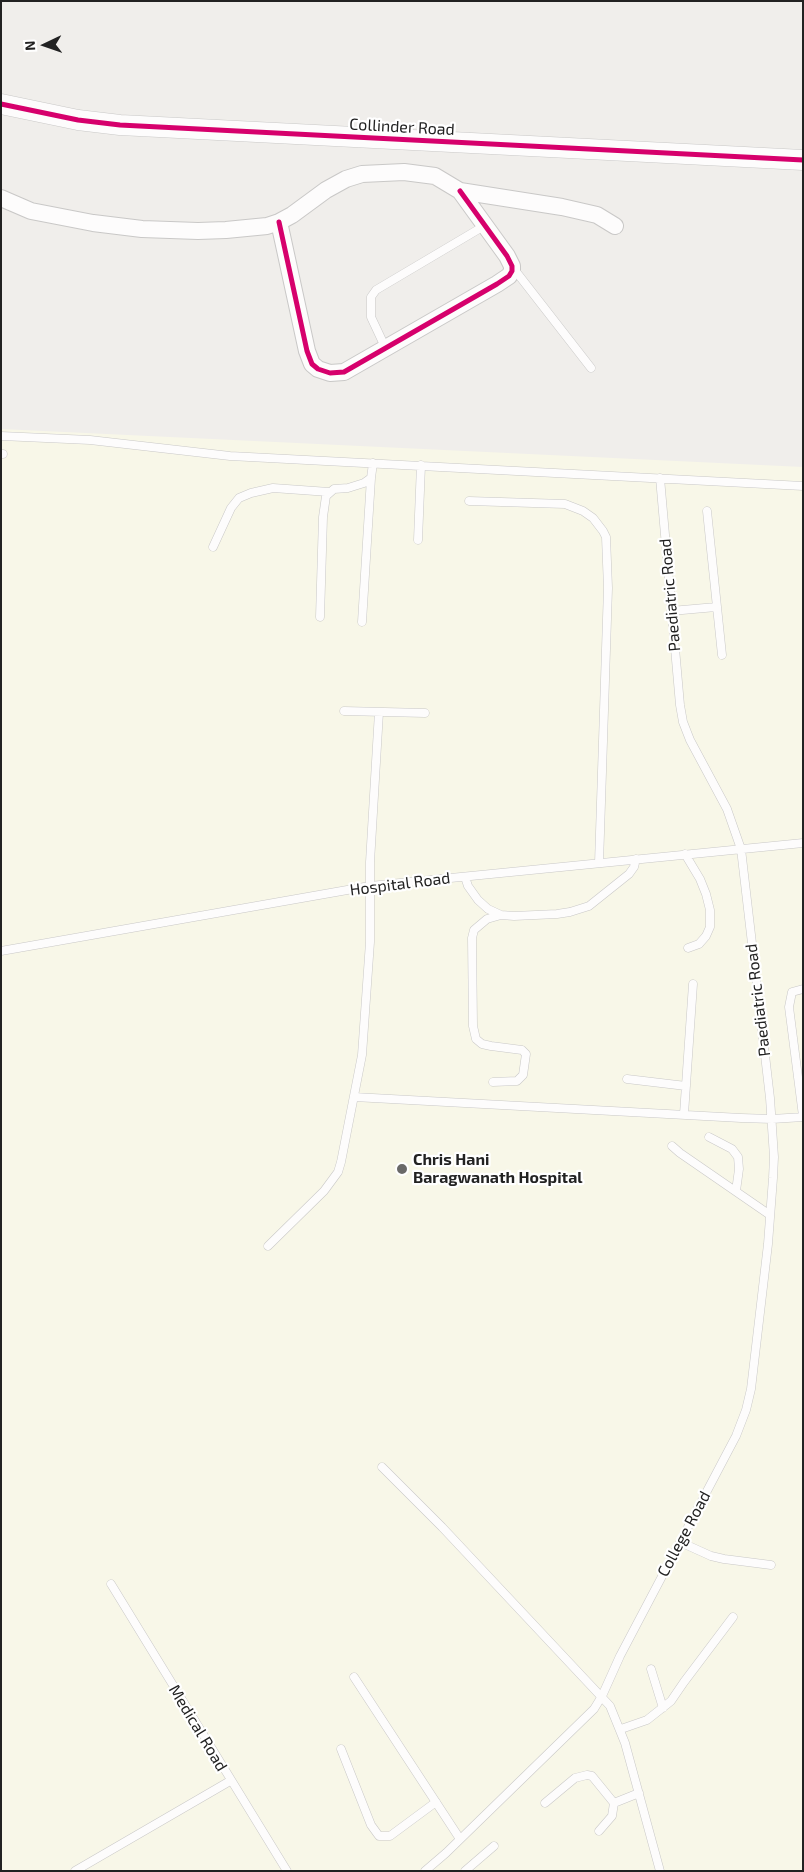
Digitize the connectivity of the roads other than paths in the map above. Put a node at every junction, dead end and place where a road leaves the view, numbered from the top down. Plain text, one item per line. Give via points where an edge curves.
1 (1, 105) edge
2 (803, 160) edge
3 (460, 191) junction
4 (1, 198) edge
5 (279, 222) junction
6 (484, 226) junction
7 (615, 226) dead end
8 (512, 266) junction
9 (386, 349) junction
10 (591, 368) dead end
11 (1, 436) edge
12 (373, 463) junction
13 (421, 465) junction
14 (371, 478) junction
15 (660, 478) junction
16 (803, 486) edge
17 (329, 492) junction
18 (469, 501) dead end
19 (707, 510) dead end
20 (418, 540) dead end
21 (213, 547) dead end
22 (716, 608) junction
23 (671, 610) junction
24 (320, 617) dead end
25 (362, 622) dead end
26 (722, 655) dead end
27 (344, 711) dead end
28 (379, 712) junction
29 (425, 713) dead end
30 (803, 842) edge
31 (741, 849) junction
32 (685, 854) junction
33 (636, 859) junction
34 (599, 863) junction
35 (465, 877) junction
36 (370, 886) junction
37 (501, 915) junction
38 (688, 948) dead end
39 (1, 951) edge
40 (693, 984) dead end
41 (803, 989) edge
42 (627, 1080) dead end
43 (493, 1082) dead end
44 (686, 1086) junction
45 (354, 1097) junction
46 (684, 1114) junction
47 (803, 1116) edge
48 (772, 1118) junction
49 (709, 1136) dead end
50 (672, 1146) dead end
51 (736, 1191) junction
52 (770, 1215) junction
53 (268, 1246) dead end
54 (382, 1467) dead end
55 (680, 1542) junction
56 (771, 1565) dead end
57 (111, 1584) dead end
58 (733, 1617) dead end
59 (651, 1669) dead end
60 (354, 1677) dead end
61 (602, 1696) junction
62 (663, 1708) junction
63 (621, 1730) junction
64 (341, 1750) dead end
65 (230, 1780) junction
66 (640, 1793) junction
67 (436, 1802) junction
68 (546, 1803) dead end
69 (614, 1803) junction
70 (599, 1831) dead end
71 (460, 1838) junction
72 (494, 1846) dead end
73 (75, 1871) edge
74 (286, 1871) edge
75 (425, 1871) edge
76 (465, 1871) edge
77 (660, 1871) edge

1 - 2 street, Collinder Road via 120,125
3 - 5 street via 435,176 404,172 362,174 326,190
3 - 6 street
3 - 7 street via 562,207 597,215
4 - 5 street via 31,211 142,229 226,230
5 - 9 street via 312,364 330,373 344,372
6 - 8 street
6 - 9 lane via 376,290 370,297 371,317
8 - 9 street via 509,276 497,284
8 - 10 lane
11 - 12 lane via 90,440 230,456
12 - 13 lane
12 - 14 lane
13 - 15 lane
13 - 20 lane
14 - 17 lane via 357,486
14 - 25 lane
15 - 16 lane
15 - 23 lane, Paediatric Road
17 - 21 lane via 273,488 239,498
17 - 24 lane via 324,506
18 - 34 lane via 565,504 593,518 606,538 608,588
19 - 22 lane
22 - 23 lane
22 - 26 lane
23 - 31 lane, Paediatric Road via 683,722 696,754 726,809
27 - 28 lane
28 - 29 lane
28 - 36 lane
30 - 31 lane, Hospital Road
31 - 32 lane, Hospital Road
31 - 48 lane, Paediatric Road
32 - 33 lane, Hospital Road
32 - 38 lane via 700,879 710,910 710,927 706,936 700,944
33 - 34 lane, Hospital Road
33 - 37 lane via 626,877 580,910 557,914
34 - 35 lane, Hospital Road
35 - 36 lane, Hospital Road
35 - 37 lane via 478,900
36 - 39 lane, Hospital Road
36 - 45 lane via 364,1029
37 - 43 lane via 488,919 474,930 473,1026 476,1039 482,1044 522,1050 526,1054 523,1075 517,1081
40 - 44 lane
41 - 47 lane via 792,992 789,1007
42 - 44 lane
44 - 46 lane
45 - 46 lane
45 - 53 lane via 338,1172 324,1191
46 - 48 lane
47 - 48 lane
48 - 52 lane, College Road via 774,1157
49 - 51 lane via 732,1149 738,1157
50 - 51 lane
51 - 52 lane
52 - 55 lane, College Road via 761,1309 746,1410 736,1436
54 - 61 lane
55 - 56 lane via 724,1559
55 - 61 lane, College Road
57 - 65 lane, Medical Road
58 - 62 lane
59 - 62 lane
60 - 67 lane
61 - 63 lane
61 - 71 lane, College Road via 594,1709
62 - 63 lane via 647,1720
63 - 66 lane
64 - 67 lane via 371,1825 379,1836 390,1836
65 - 73 lane
65 - 74 lane, Medical Road
66 - 69 lane
66 - 77 lane
67 - 71 lane
68 - 69 lane via 575,1778 587,1775 592,1776
69 - 70 lane via 612,1816
71 - 75 lane, College Road
72 - 76 lane

